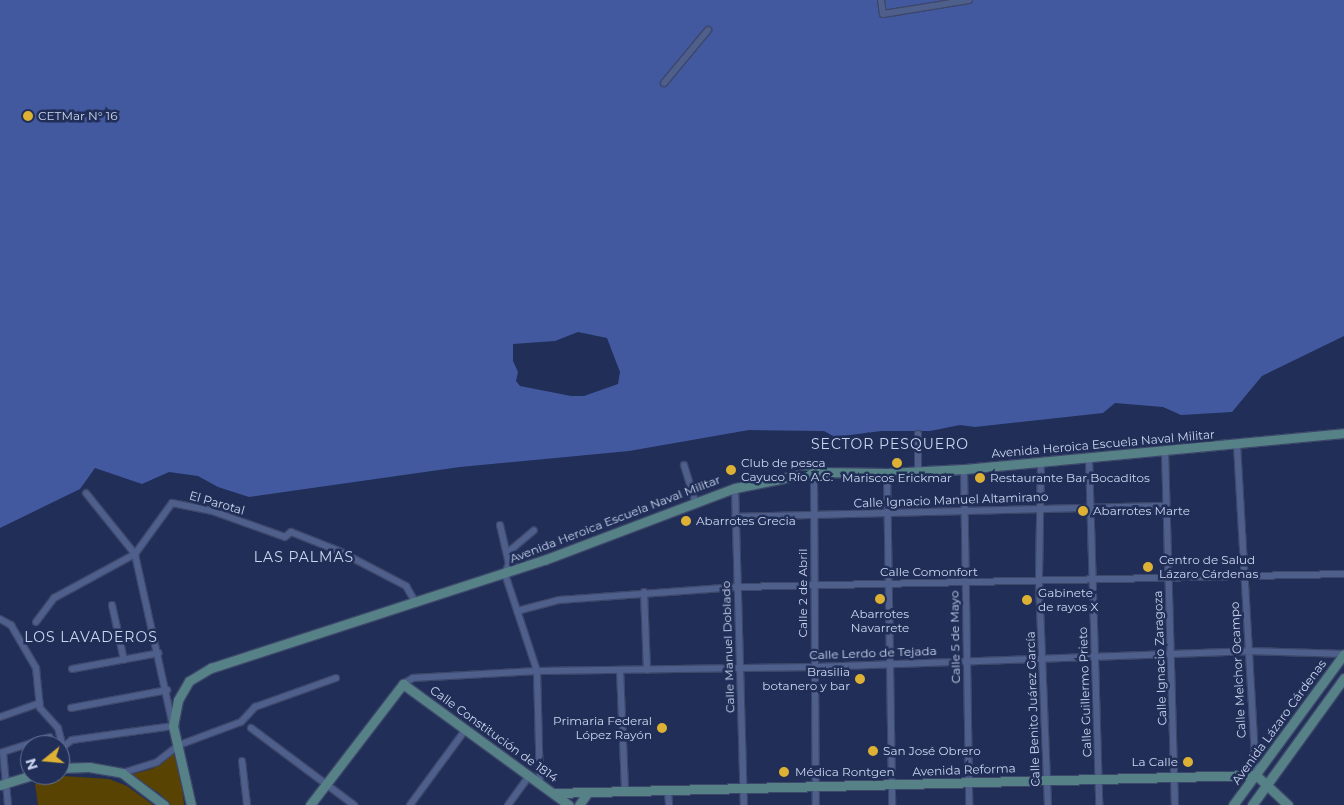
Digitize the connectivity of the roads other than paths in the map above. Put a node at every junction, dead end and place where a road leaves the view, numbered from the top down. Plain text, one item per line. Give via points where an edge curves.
1 (881, 0) edge
2 (969, 0) edge
3 (708, 30) dead end
4 (664, 83) dead end
5 (918, 434) dead end
6 (1344, 434) edge
7 (1236, 445) junction
8 (1164, 450) junction
9 (1089, 458) junction
10 (1041, 462) junction
11 (684, 465) dead end
12 (964, 468) junction
13 (814, 472) junction
14 (918, 472) junction
15 (886, 473) junction
16 (735, 488) junction
17 (86, 492) dead end
18 (695, 502) junction
19 (1166, 506) junction
20 (1090, 508) junction
21 (1042, 509) junction
22 (964, 511) junction
23 (887, 513) junction
24 (814, 515) junction
25 (736, 517) junction
26 (500, 525) dead end
27 (534, 530) dead end
28 (507, 553) junction
29 (135, 554) junction
30 (505, 574) junction
31 (1344, 574) edge
32 (1244, 577) junction
33 (1168, 578) junction
34 (1092, 580) junction
35 (1039, 582) junction
36 (888, 584) junction
37 (966, 584) junction
38 (814, 586) junction
39 (738, 587) junction
40 (644, 592) junction
41 (416, 603) junction
42 (112, 605) dead end
43 (517, 611) junction
44 (0, 618) edge
45 (36, 622) dead end
46 (1248, 651) junction
47 (159, 653) junction
48 (1171, 654) junction
49 (1344, 654) edge
50 (1042, 658) junction
51 (1095, 658) junction
52 (124, 660) junction
53 (967, 661) junction
54 (890, 663) junction
55 (740, 667) junction
56 (815, 667) junction
57 (72, 669) dead end
58 (620, 670) junction
59 (648, 670) junction
60 (537, 671) junction
61 (336, 678) dead end
62 (1344, 678) edge
63 (403, 684) junction
64 (167, 690) junction
65 (40, 703) junction
66 (71, 708) dead end
67 (0, 717) edge
68 (173, 726) junction
69 (251, 728) dead end
70 (466, 729) junction
71 (60, 735) edge
72 (70, 742) edge
73 (179, 745) junction
74 (20, 747) edge
75 (242, 761) dead end
76 (70, 768) edge
77 (122, 774) junction
78 (1256, 774) junction
79 (529, 776) junction
80 (1175, 777) junction
81 (20, 779) edge
82 (1098, 779) junction
83 (1047, 780) junction
84 (969, 782) junction
85 (540, 783) junction
86 (3, 784) edge
87 (325, 784) junction
88 (892, 784) junction
89 (1267, 785) junction
90 (816, 786) junction
91 (744, 788) junction
92 (668, 790) junction
93 (588, 792) junction
94 (625, 792) junction
95 (553, 793) junction
96 (8, 805) edge
97 (164, 805) edge
98 (192, 805) edge
99 (247, 805) edge
100 (310, 805) edge
101 (354, 805) edge
102 (410, 805) edge
103 (508, 805) edge
104 (569, 805) edge
105 (579, 805) edge
106 (668, 805) edge
107 (744, 805) edge
108 (816, 805) edge
109 (892, 805) edge
110 (969, 805) edge
111 (1048, 805) edge
112 (1099, 805) edge
113 (1176, 805) edge
114 (1233, 805) edge
115 (1252, 805) edge
116 (1288, 805) edge

1 - 2 street via 883,14
3 - 4 street
5 - 14 street
6 - 7 street, Avenida Heroica Escuela Naval Militar
7 - 8 street, Avenida Heroica Escuela Naval Militar
7 - 32 street, Calle Melchor Ocampo
8 - 9 street, Avenida Heroica Escuela Naval Militar
8 - 19 street, Calle Ignacio Zaragoza
9 - 10 street, Avenida Heroica Escuela Naval Militar
9 - 20 street, Calle Guillermo Prieto
10 - 12 street, Avenida Heroica Escuela Naval Militar
10 - 21 street, Calle Benito Juárez García
11 - 18 street
12 - 14 street, Avenida Heroica Escuela Naval Militar
12 - 22 street, Calle 5 de Mayo
13 - 15 street, Avenida Heroica Escuela Naval Militar
13 - 16 street, Avenida Heroica Escuela Naval Militar
13 - 24 street, Calle 2 de Abril
14 - 15 street, Avenida Heroica Escuela Naval Militar
15 - 23 street
16 - 18 street, Avenida Heroica Escuela Naval Militar
16 - 25 street, Calle Manuel Doblado
17 - 29 street
18 - 30 street, Avenida Heroica Escuela Naval Militar
19 - 20 street, Calle Ignacio Manuel Altamirano
19 - 33 street, Calle Ignacio Zaragoza
20 - 21 street, Calle Ignacio Manuel Altamirano
20 - 34 street, Calle Guillermo Prieto
21 - 22 street, Calle Ignacio Manuel Altamirano
21 - 35 street, Calle Benito Juárez García
22 - 23 street, Calle Ignacio Manuel Altamirano
22 - 37 street, Calle 5 de Mayo
23 - 24 street, Calle Ignacio Manuel Altamirano
23 - 36 street
24 - 25 street, Calle Ignacio Manuel Altamirano
24 - 38 street, Calle 2 de Abril
25 - 39 street, Calle Manuel Doblado
26 - 28 street
27 - 28 street
28 - 30 street via 509,563
29 - 41 street, El Parotal via 172,503 212,511 284,537 292,532 339,551 406,586
29 - 45 street, El Parotal via 54,598
29 - 47 street
30 - 41 street, Avenida Heroica Escuela Naval Militar
30 - 43 street
31 - 32 street, Calle Comonfort
32 - 33 street, Calle Comonfort
32 - 46 street, Calle Melchor Ocampo
33 - 34 street, Calle Comonfort
33 - 48 street, Calle Ignacio Zaragoza
34 - 35 street, Calle Comonfort
34 - 51 street, Calle Guillermo Prieto
35 - 37 street, Calle Comonfort
35 - 50 street, Calle Benito Juárez García
36 - 37 street, Calle Comonfort
36 - 38 street, Calle Comonfort
36 - 54 street
37 - 53 street, Calle 5 de Mayo
38 - 39 street, Calle Comonfort
38 - 56 street, Calle 2 de Abril
39 - 40 street, Calle Comonfort
39 - 55 street, Calle Manuel Doblado
40 - 43 street, Calle Comonfort via 559,600
40 - 59 street
41 - 68 street, Avenida Heroica Escuela Naval Militar via 211,668 189,682 178,700
42 - 52 street
43 - 60 street
44 - 65 street via 11,625 36,668
46 - 48 street, Calle Lerdo de Tejada
46 - 49 street, Calle Lerdo de Tejada
46 - 78 street, Calle Melchor Ocampo
47 - 52 street
47 - 64 street
48 - 51 street, Calle Lerdo de Tejada
48 - 80 street, Calle Ignacio Zaragoza
49 - 78 street, Avenida Lázaro Cárdenas
50 - 51 street, Calle Lerdo de Tejada
50 - 53 street, Calle Lerdo de Tejada
50 - 83 street, Calle Benito Juárez García
51 - 82 street, Calle Guillermo Prieto
52 - 57 street
53 - 54 street, Calle Lerdo de Tejada
53 - 84 street, Calle 5 de Mayo
54 - 56 street, Calle Lerdo de Tejada
54 - 88 street
55 - 56 street, Calle Lerdo de Tejada
55 - 59 street, Calle Lerdo de Tejada
55 - 91 street, Calle Manuel Doblado
56 - 90 street, Calle 2 de Abril
58 - 59 street, Calle Lerdo de Tejada
58 - 60 street, Calle Lerdo de Tejada
58 - 94 street
60 - 63 street, Calle Lerdo de Tejada via 413,678
60 - 85 street
61 - 73 street via 255,707 241,722
62 - 89 street
63 - 70 street, Calle Constitución de 1814
63 - 87 street
64 - 66 street
64 - 68 street
65 - 67 street
65 - 71 street via 40,708 58,728
68 - 72 street
68 - 73 street, Avenida Heroica Escuela Naval Militar
69 - 87 street
70 - 79 street, Calle Constitución de 1814
70 - 102 street
73 - 77 street via 157,762
73 - 98 street, Avenida Heroica Escuela Naval Militar
74 - 86 street via 3,752
75 - 99 street
76 - 77 street
77 - 97 street
78 - 80 street, Avenida Reforma
78 - 89 street
78 - 114 street, Avenida Lázaro Cárdenas
79 - 85 street, Calle Constitución de 1814
79 - 103 street
80 - 82 street, Avenida Reforma
80 - 113 street, Calle Ignacio Zaragoza
81 - 86 street
82 - 83 street, Avenida Reforma
82 - 112 street, Calle Guillermo Prieto
83 - 84 street, Avenida Reforma
83 - 111 street, Calle Benito Juárez García
84 - 88 street, Avenida Reforma
84 - 110 street, Calle 5 de Mayo
85 - 95 street, Calle Constitución de 1814
86 - 96 street
87 - 100 street
87 - 101 street
88 - 90 street, Avenida Reforma
88 - 109 street
89 - 115 street
89 - 116 street
90 - 91 street, Avenida Reforma
90 - 108 street, Calle 2 de Abril
91 - 92 street, Avenida Reforma
91 - 107 street, Calle Manuel Doblado
92 - 94 street, Avenida Reforma
92 - 106 street
93 - 94 street, Avenida Reforma
93 - 95 street, Avenida Reforma
93 - 105 street
95 - 104 street, Calle Constitución de 1814

